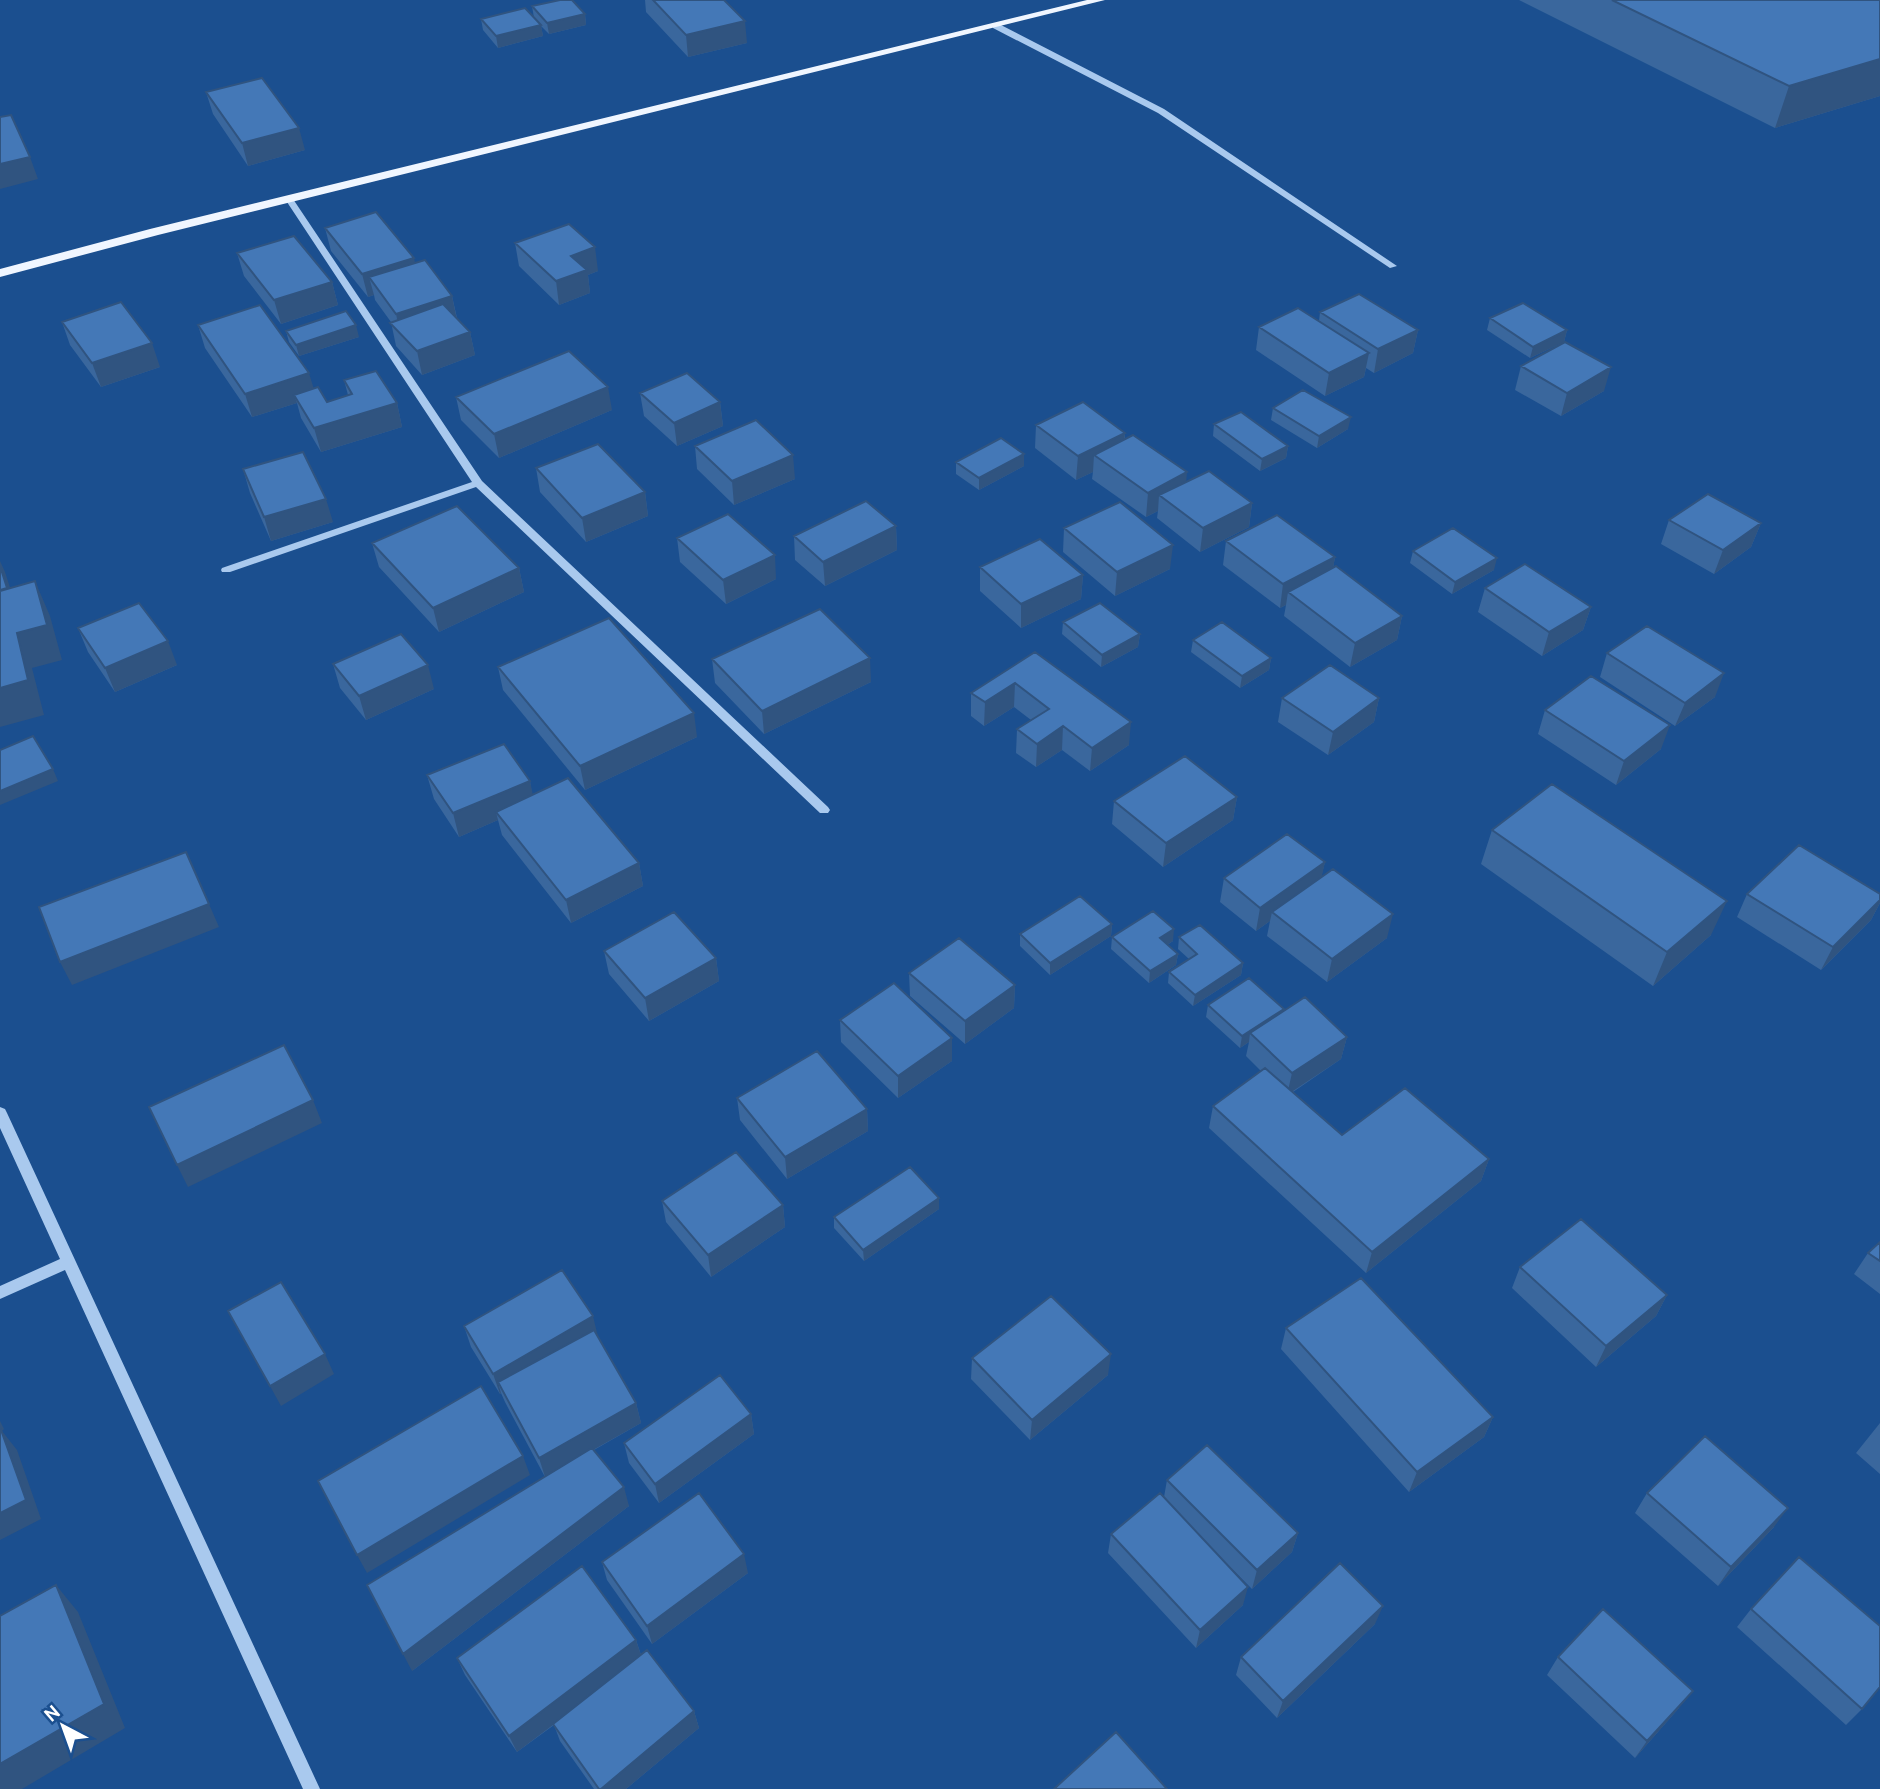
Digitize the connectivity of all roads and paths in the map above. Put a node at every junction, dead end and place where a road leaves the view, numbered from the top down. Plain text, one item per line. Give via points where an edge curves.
1 (1100, 0) edge
2 (996, 26) junction
3 (289, 199) junction
4 (1393, 266) dead end
5 (0, 273) edge
6 (478, 483) junction
7 (226, 570) dead end
8 (824, 810) dead end
9 (0, 1113) edge
10 (69, 1262) junction
11 (0, 1293) edge
12 (312, 1789) edge

1 - 2 main road
2 - 3 main road
2 - 4 street via 1161,111
3 - 5 main road
3 - 6 street
6 - 7 street
6 - 8 street
9 - 10 street
10 - 11 street
10 - 12 street

